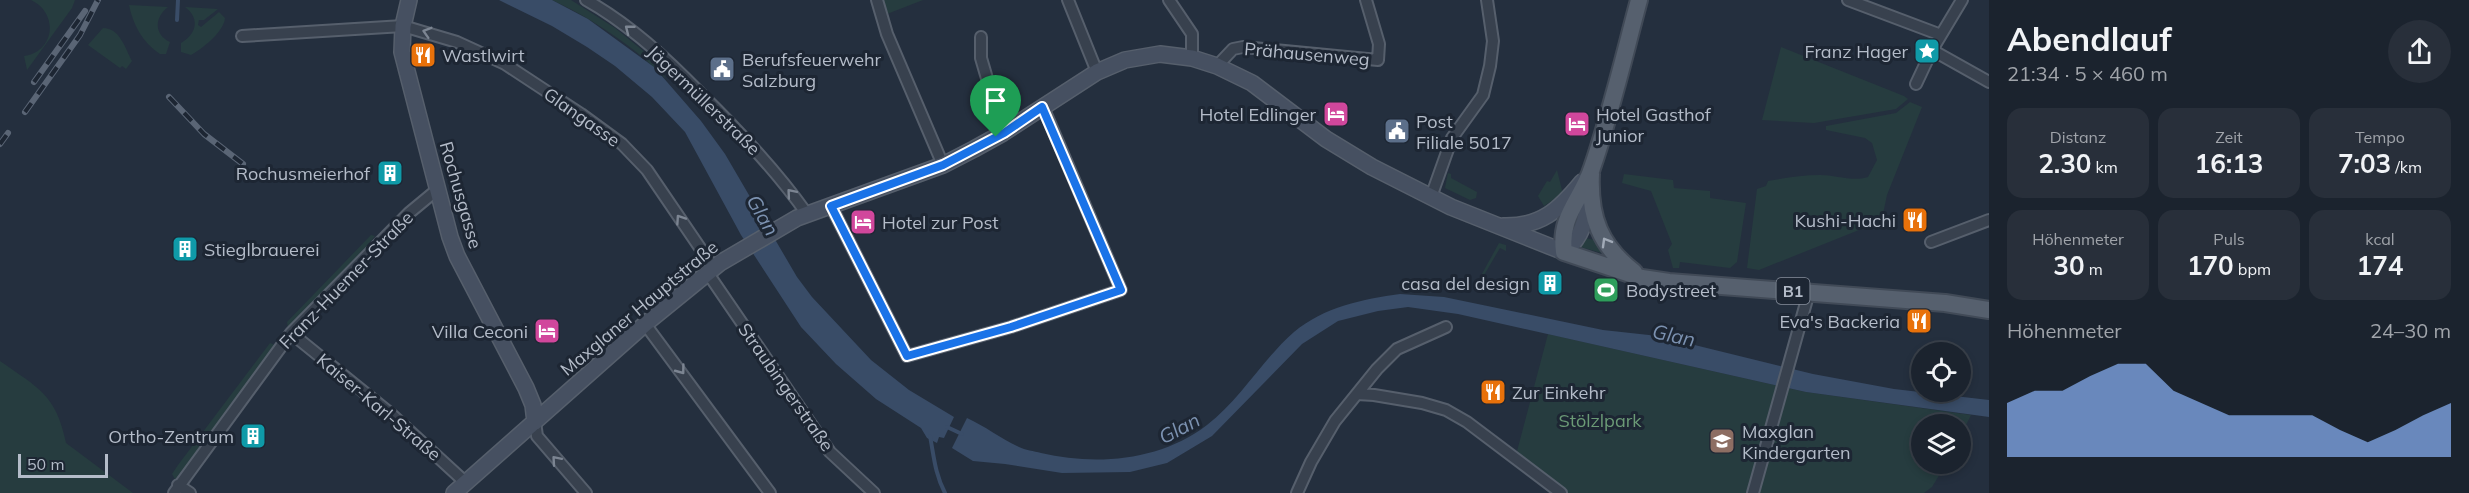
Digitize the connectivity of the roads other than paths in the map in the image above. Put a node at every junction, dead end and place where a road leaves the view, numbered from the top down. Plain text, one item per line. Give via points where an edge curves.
1 (409, 0) edge
2 (586, 0) edge
3 (877, 0) edge
4 (1068, 0) edge
5 (1169, 0) edge
6 (1366, 0) edge
7 (1487, 0) edge
8 (1639, 0) edge
9 (1848, 0) edge
10 (1962, 0) edge
11 (403, 26) junction
12 (1941, 35) junction
13 (242, 36) dead end
14 (981, 37) dead end
15 (1932, 50) junction
16 (1192, 58) junction
17 (1217, 66) junction
18 (1097, 72) junction
19 (1989, 82) edge
20 (1916, 84) dead end
21 (1042, 107) junction
22 (1004, 133) junction
23 (943, 165) junction
24 (1592, 170) junction
25 (438, 189) junction
26 (1590, 192) junction
27 (1431, 197) junction
28 (831, 206) junction
29 (807, 214) junction
30 (1989, 220) edge
31 (1498, 226) junction
32 (1931, 242) dead end
33 (1564, 252) junction
34 (710, 270) junction
35 (1642, 278) junction
36 (1809, 292) junction
37 (1987, 311) edge
38 (645, 324) junction
39 (1446, 327) dead end
40 (291, 333) junction
41 (1357, 394) junction
42 (535, 422) junction
43 (460, 488) edge
44 (176, 489) edge
45 (190, 493) edge
46 (586, 493) edge
47 (770, 493) edge
48 (874, 493) edge
49 (1297, 493) edge
50 (1561, 493) edge
51 (1753, 493) edge

1 - 11 street, Rochusgasse
29 -> 2 street, Jägermüllerstraße via 742,134 674,66
3 - 23 street via 887,34
4 - 18 street
5 - 16 street via 1192,34
6 - 17 street, Prähausenweg via 1379,44 1378,60 1243,47 1233,49
7 - 27 street via 1493,41 1483,95 1452,138
8 - 24 main road, B1
9 - 12 street
10 - 12 street
11 - 13 street
11 - 25 street, Rochusgasse via 402,52
34 -> 11 street, Glangasse via 647,170 622,144 506,64 457,42
12 - 15 street
14 - 22 street via 981,58
15 - 19 street
15 - 20 street
16 - 17 street, Maxglaner Hauptstraße
16 - 18 street, Maxglaner Hauptstraße via 1160,54 1125,60
17 - 27 street, Maxglaner Hauptstraße via 1252,83 1326,139
18 - 21 street, Maxglaner Hauptstraße
21 - 22 street, Maxglaner Hauptstraße
21 - 28 street via 1121,290 907,356
22 - 23 street, Maxglaner Hauptstraße
23 - 28 street, Maxglaner Hauptstraße
24 - 26 main road, B1
24 - 31 street via 1546,218 1531,224
24 - 33 main road, B1 via 1566,219
25 - 40 street, Franz-Huemer-Straße
25 - 42 street, Rochusgasse via 450,237 526,388
26 - 33 street, B1 via 1582,232
35 -> 26 main road, B1 via 1606,245
27 - 31 street, Maxglaner Hauptstraße
28 - 29 street, Maxglaner Hauptstraße
29 - 34 street, Maxglaner Hauptstraße
30 - 32 street
31 - 33 street, Maxglaner Hauptstraße
33 - 35 main road
34 - 38 street, Maxglaner Hauptstraße
34 - 48 street, Straubingerstraße via 830,452
35 - 36 main road, B1
36 - 37 main road, B1 via 1945,303
36 - 51 street
38 - 42 street, Maxglaner Hauptstraße
38 -> 47 street
39 - 41 street via 1397,349
40 - 43 street, Kaiser-Karl-Straße via 391,414
40 - 44 street, Franz-Huemer-Straße
41 - 49 street via 1335,421
41 - 50 street via 1374,394 1446,410
42 - 43 street, Maxglaner Hauptstraße
46 -> 42 street via 537,436
44 - 45 street

